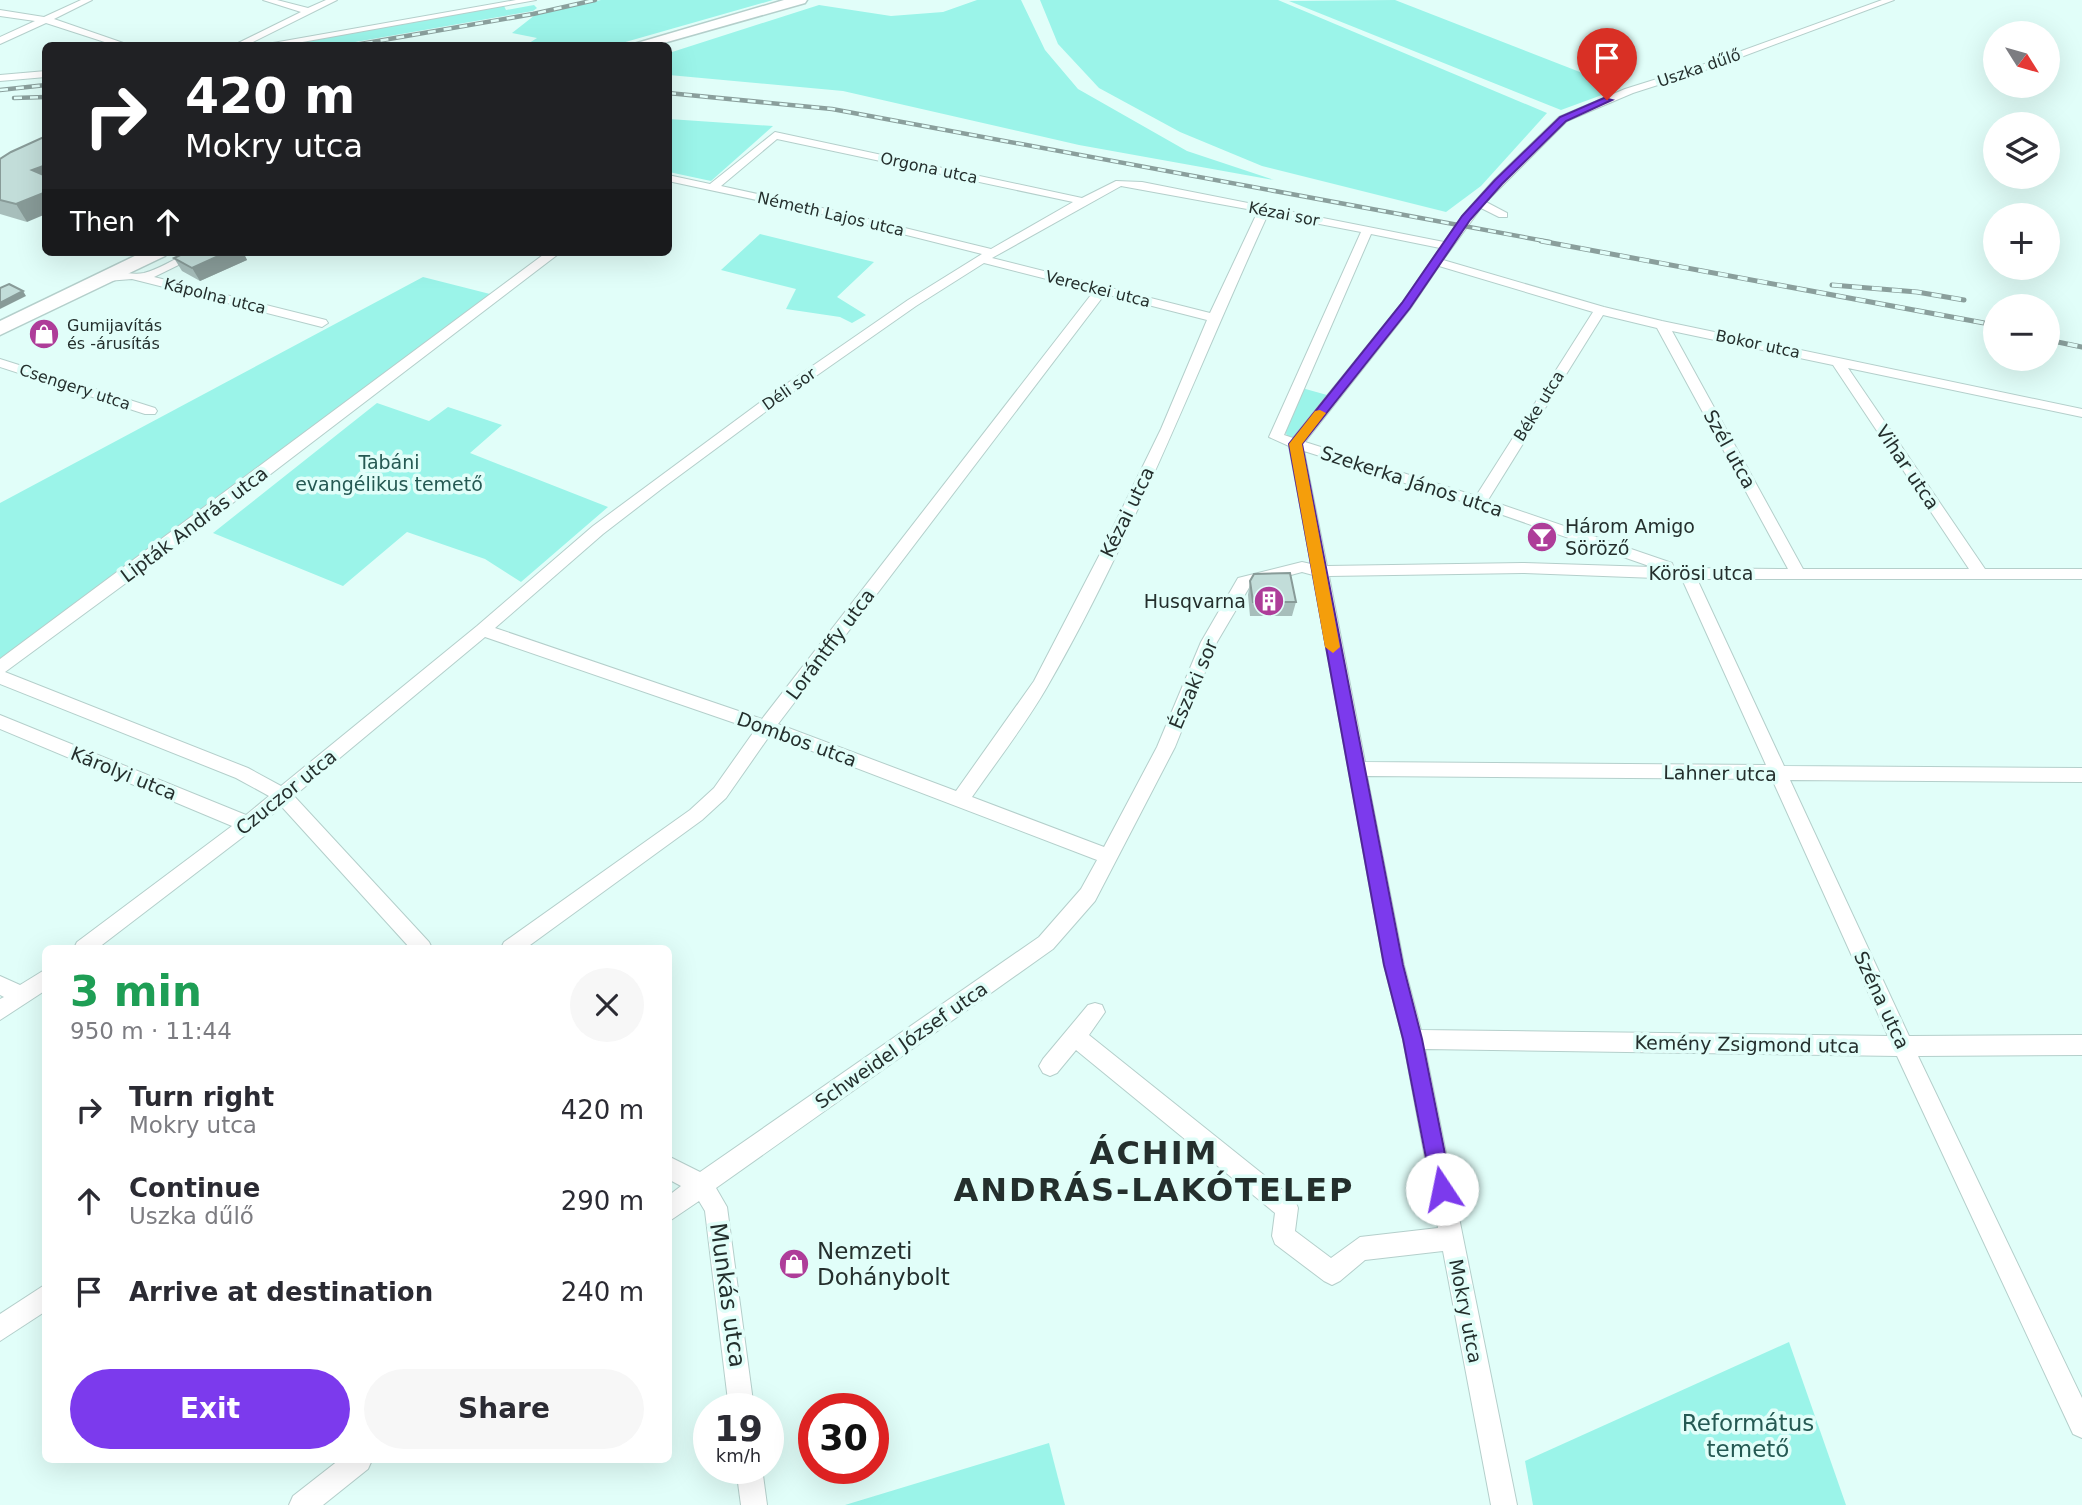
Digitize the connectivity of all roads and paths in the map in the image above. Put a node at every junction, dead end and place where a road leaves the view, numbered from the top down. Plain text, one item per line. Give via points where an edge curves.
1 (88, 0) edge
2 (267, 0) edge
3 (334, 0) edge
4 (532, 0) edge
5 (800, 0) edge
6 (1890, 0) edge
7 (308, 11) junction
8 (0, 13) edge
9 (46, 20) junction
10 (692, 31) junction
11 (0, 41) edge
12 (115, 42) edge
13 (244, 42) edge
14 (282, 42) edge
15 (649, 42) edge
16 (663, 42) edge
17 (42, 74) edge
18 (0, 78) edge
19 (672, 179) edge
20 (1120, 183) joint
21 (714, 186) junction
22 (1082, 201) junction
23 (1479, 204) junction
24 (1264, 210) junction
25 (1503, 215) dead end
26 (1367, 230) junction
27 (1448, 246) junction
28 (150, 256) edge
29 (190, 256) edge
30 (550, 256) edge
31 (987, 256) junction
32 (1437, 262) junction
33 (107, 277) junction
34 (142, 278) junction
35 (1101, 291) junction
36 (1600, 310) junction
37 (1213, 318) junction
38 (322, 323) dead end
39 (1662, 325) junction
40 (0, 329) edge
41 (1836, 360) junction
42 (0, 363) edge
43 (150, 411) dead end
44 (2082, 413) edge
45 (1296, 444) junction
46 (1479, 502) junction
47 (1320, 571) junction
48 (1798, 573) junction
49 (1980, 573) junction
50 (1687, 574) junction
51 (2082, 574) edge
52 (483, 630) junction
53 (0, 668) edge
54 (0, 677) edge
55 (0, 722) edge
56 (766, 727) junction
57 (1357, 769) junction
58 (1777, 774) junction
59 (2082, 775) edge
60 (282, 795) junction
61 (961, 799) junction
62 (248, 824) junction
63 (1108, 856) junction
64 (88, 945) edge
65 (419, 945) edge
66 (515, 945) edge
67 (42, 981) edge
68 (0, 985) edge
69 (22, 996) junction
70 (0, 1011) edge
71 (1095, 1012) dead end
72 (1074, 1037) junction
73 (1413, 1039) junction
74 (2082, 1045) edge
75 (1903, 1046) junction
76 (1050, 1066) dead end
77 (672, 1169) edge
78 (701, 1185) junction
79 (672, 1208) edge
80 (1452, 1238) junction
81 (42, 1299) edge
82 (0, 1329) edge
83 (740, 1393) edge
84 (2082, 1425) edge
85 (355, 1463) edge
86 (751, 1484) edge
87 (302, 1505) edge
88 (754, 1505) edge
89 (1504, 1505) edge

1 - 9 street
2 - 7 street
3 - 7 street
4 - 14 street
5 - 10 main road
6 - 23 street, Uszka dűlő via 1629,91 1563,119
7 - 13 street
8 - 9 street
9 - 11 street
9 - 12 street
10 - 15 main road
10 - 16 main road
17 - 18 street
19 - 21 street, Németh Lajos utca
20 - 22 street, Déli sor
20 - 24 street, Kézai sor
21 - 22 street, Orgona utca via 775,135
21 - 31 street, Németh Lajos utca
22 - 31 street, Déli sor
23 - 25 street
23 - 27 street, Uszka dűlő
24 - 26 street, Kézai sor
24 - 37 street, Kézai utca
26 - 27 street, Kézai sor
26 - 45 street via 1276,437
27 - 32 street
28 - 33 main road
29 - 34 street
30 - 53 street, Lipták András utca
31 - 35 street, Vereckei utca
31 - 52 street, Déli sor via 844,350 659,484 598,530
32 - 36 street, Bokor utca
32 - 45 street
33 - 34 street, Kápolna utca
33 - 40 main road
34 - 38 street, Kápolna utca
35 - 37 street, Vereckei utca
35 - 56 street, Lorántffy utca
36 - 39 street, Bokor utca
36 - 46 street, Béke utca
37 - 61 street, Kézai utca via 1168,429 1040,685
39 - 41 street, Bokor utca
39 - 48 street, Szél utca
41 - 44 street, Bokor utca
41 - 49 street, Vihar utca
42 - 43 street, Csengery utca
45 - 46 street, Szekerka János utca
45 - 47 street, Mokry utca
46 - 50 street, Szekerka János utca
47 - 50 street, Körösi utca via 1523,568
47 - 57 street, Mokry utca
47 - 63 street, Északi sor via 1302,567 1244,582 1209,642 1166,747
48 - 49 street, Körösi utca
48 - 50 street, Körösi utca
49 - 51 street, Körösi utca
50 - 58 street, Széna utca
52 - 56 street, Dombos utca
52 - 60 street, Czuczor utca
54 - 60 street via 242,773
55 - 62 street, Károlyi utca
56 - 61 street, Dombos utca
56 - 66 street, Lorántffy utca via 720,793 696,815
57 - 58 street, Lahner utca
57 - 73 street, Mokry utca via 1394,965
58 - 59 street, Lahner utca
58 - 75 street, Széna utca
60 - 62 street, Czuczor utca
60 - 65 street
61 - 63 street, Dombos utca
62 - 64 street, Czuczor utca
63 - 78 street, Schweidel József utca via 1088,895 1046,943
67 - 69 street
68 - 69 street
69 - 70 street
71 - 72 street
72 - 76 street
72 - 80 street via 1286,1208 1283,1236 1332,1273 1360,1249
73 - 75 street, Kemény Zsigmond utca
73 - 80 street, Mokry utca
74 - 75 street, Kemény Zsigmond utca
75 - 84 street, Széna utca
77 - 78 street
78 - 79 street, Schweidel József utca
78 - 83 street, Munkás utca via 716,1207
80 - 89 street, Mokry utca
81 - 82 street
85 - 87 street
86 - 88 street

